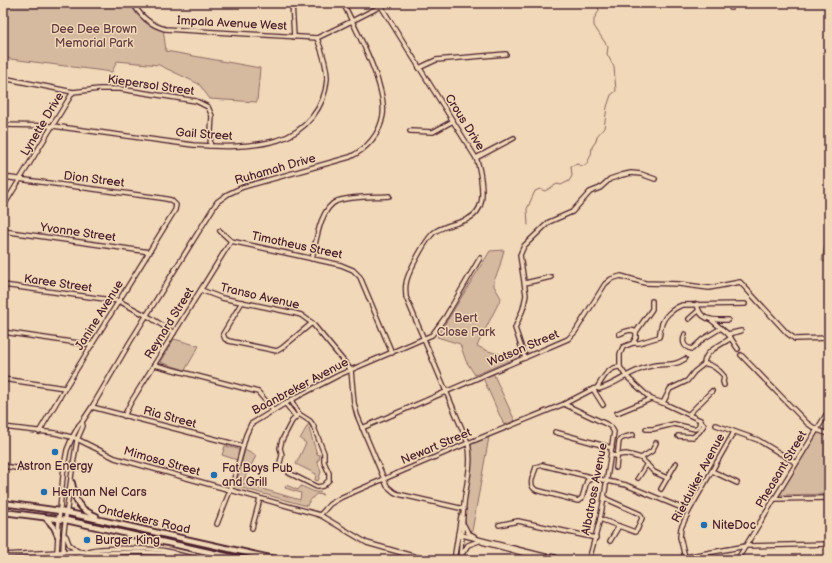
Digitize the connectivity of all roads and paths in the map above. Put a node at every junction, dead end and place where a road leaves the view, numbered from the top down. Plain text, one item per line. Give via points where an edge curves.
1 (133, 3) edge
2 (292, 3) edge
3 (343, 3) edge
4 (387, 3) edge
5 (728, 3) edge
6 (380, 5) edge
7 (730, 8) dead end
8 (352, 22) junction
9 (294, 37) junction
10 (317, 38) junction
11 (506, 54) dead end
12 (419, 68) junction
13 (3, 78) edge
14 (73, 92) junction
15 (453, 121) junction
16 (3, 125) edge
17 (53, 126) junction
18 (410, 131) dead end
19 (514, 138) dead end
20 (210, 146) junction
21 (476, 158) junction
22 (3, 177) edge
23 (655, 179) dead end
24 (20, 180) junction
25 (389, 196) dead end
26 (3, 207) edge
27 (176, 210) joint
28 (220, 231) dead end
29 (3, 232) edge
30 (231, 241) junction
31 (150, 252) junction
32 (480, 258) dead end
33 (312, 259) junction
34 (551, 277) dead end
35 (525, 282) junction
36 (3, 285) edge
37 (201, 290) junction
38 (119, 301) junction
39 (652, 301) dead end
40 (242, 302) junction
41 (697, 304) junction
42 (745, 304) dead end
43 (698, 311) junction
44 (147, 316) junction
45 (689, 319) dead end
46 (710, 320) junction
47 (728, 320) dead end
48 (312, 323) junction
49 (721, 328) junction
50 (741, 331) dead end
51 (3, 332) edge
52 (636, 332) junction
53 (174, 333) junction
54 (619, 334) dead end
55 (685, 334) dead end
56 (728, 334) junction
57 (731, 338) junction
58 (829, 338) edge
59 (424, 339) junction
60 (633, 343) junction
61 (92, 345) junction
62 (738, 349) dead end
63 (392, 353) junction
64 (741, 355) dead end
65 (525, 358) junction
66 (685, 359) dead end
67 (704, 364) junction
68 (155, 365) junction
69 (620, 367) junction
70 (350, 370) junction
71 (626, 376) junction
72 (3, 379) edge
73 (724, 385) dead end
74 (65, 388) junction
75 (595, 389) junction
76 (446, 391) junction
77 (712, 391) dead end
78 (651, 399) junction
79 (291, 400) junction
80 (285, 403) junction
81 (663, 403) junction
82 (564, 404) junction
83 (603, 405) dead end
84 (92, 407) junction
85 (829, 410) edge
86 (273, 411) junction
87 (617, 413) dead end
88 (689, 414) junction
89 (297, 415) junction
90 (124, 416) junction
91 (700, 420) junction
92 (82, 422) junction
93 (716, 424) dead end
94 (3, 427) edge
95 (362, 428) junction
96 (646, 429) dead end
97 (816, 430) junction
98 (39, 432) junction
99 (555, 432) dead end
100 (734, 432) junction
101 (829, 434) edge
102 (633, 435) dead end
103 (678, 436) dead end
104 (72, 438) junction
105 (77, 440) junction
106 (468, 443) junction
107 (656, 443) dead end
108 (242, 446) junction
109 (612, 448) junction
110 (611, 456) junction
111 (618, 456) junction
112 (641, 458) junction
113 (676, 463) dead end
114 (796, 463) junction
115 (647, 464) junction
116 (3, 466) edge
117 (22, 468) dead end
118 (281, 468) dead end
119 (616, 468) dead end
120 (712, 471) junction
121 (290, 473) tunnel mouth
122 (593, 478) junction
123 (638, 478) dead end
124 (667, 478) junction
125 (384, 479) junction
126 (607, 481) junction
127 (72, 483) junction
128 (737, 483) dead end
129 (661, 489) dead end
130 (229, 491) junction
131 (604, 498) junction
132 (829, 498) edge
133 (260, 499) junction
134 (775, 499) junction
135 (3, 503) edge
136 (463, 508) junction
137 (60, 511) junction
138 (689, 511) junction
139 (3, 512) edge
140 (67, 512) junction
141 (320, 515) junction
142 (463, 516) junction
143 (45, 517) junction
144 (59, 519) junction
145 (600, 519) junction
146 (66, 520) junction
147 (108, 521) junction
148 (217, 524) dead end
149 (499, 525) dead end
150 (619, 526) junction
151 (252, 528) dead end
152 (64, 531) junction
153 (58, 536) junction
154 (460, 536) junction
155 (596, 538) junction
156 (480, 540) junction
157 (610, 541) dead end
158 (829, 544) edge
159 (746, 546) junction
160 (77, 551) junction
161 (57, 552) junction
162 (63, 552) junction
163 (3, 554) edge
164 (529, 555) junction
165 (685, 557) junction
166 (460, 559) edge
167 (553, 559) edge
168 (200, 560) edge
169 (244, 560) edge
170 (279, 560) edge
171 (427, 560) edge
172 (454, 560) edge
173 (538, 560) edge
174 (589, 560) edge
175 (678, 560) edge
176 (737, 560) edge

1 - 9 street, Impala Avenue West via 146,21 165,29
2 - 9 street
3 - 8 street, Ruhamah Drive
4 - 6 street
5 - 7 street
6 - 8 street
6 - 12 street, Crous Drive
8 - 10 street
8 - 44 street, Ruhamah Drive via 374,71 381,95 383,115 374,137 364,149 350,157 243,187 222,198 212,209
9 - 10 street, Impala Avenue West
10 - 20 street, Gail Street via 327,79 322,99 311,120 304,127 278,140 242,146
11 - 12 street via 436,60
12 - 15 street, Crous Drive
13 - 14 street, Kiepersol Street
14 - 17 street, Lynette Drive
14 - 20 street, Kiepersol Street via 120,89 196,101 208,107 212,116
15 - 18 street via 433,132
15 - 21 street, Crous Drive
16 - 17 street, Gail Street
17 - 20 street, Gail Street
17 - 24 street, Lynette Drive
19 - 21 street
21 - 59 street, Crous Drive via 482,195 479,209 467,220 433,233 406,280 406,297
22 - 24 street, Dion Street
23 - 35 street via 636,174 622,174 590,192 572,212 549,222 522,250
24 - 26 street, Lynette Drive
24 - 27 street, Dion Street via 161,198 173,201
25 - 33 street via 345,199 333,203 324,214
27 - 31 street, Janine Avenue
28 - 30 street, Timotheus Street
29 - 31 street, Yvonne Street
30 - 33 street, Timotheus Street
30 - 37 street, Reynard Street
31 - 38 street, Janine Avenue
32 - 59 street, Baanbreker Avenue via 436,331
33 - 63 street, Timotheus Street via 349,267 357,273
34 - 35 street
35 - 65 street via 525,303 515,328
36 - 38 street, Karee Street
37 - 40 street, Transo Avenue via 214,296
37 - 53 street, Reynard Street
38 - 44 street, Karee Street
38 - 61 street, Janine Avenue
39 - 52 street via 652,309
40 - 48 street, Transo Avenue via 301,315
40 - 48 street via 223,334 229,341 276,350
41 - 42 street
41 - 43 street
41 - 60 street via 682,305 673,310 663,322 657,338
43 - 45 street
43 - 46 street
44 - 53 street, Karee Street
44 - 84 street, Ruhamah Drive
46 - 47 street
46 - 49 street
48 - 70 street, Transo Avenue
49 - 55 street via 692,349 683,344
49 - 56 street
50 - 56 street
51 - 61 street
52 - 54 street via 632,329
52 - 60 street
53 - 68 street, Reynard Street
56 - 57 street
57 - 62 street
57 - 67 street via 708,354 704,358
58 - 65 street, Watson Street via 795,339 790,336 740,282 709,288 645,283 621,276 605,284 572,336
59 - 63 street, Baanbreker Avenue
59 - 76 street, Crous Drive
60 - 69 street via 622,349
61 - 74 street, Janine Avenue
63 - 70 street, Baanbreker Avenue
64 - 97 street
65 - 76 street, Watson Street
66 - 71 street, Newart Street via 677,364 651,366
67 - 73 street via 710,364 724,376
67 - 81 street via 687,381 670,389
68 - 86 street via 258,392
68 - 90 street, Reynard Street
69 - 71 street
69 - 75 street via 614,367 609,371
70 - 79 street, Baanbreker Avenue
70 - 95 street via 354,403
71 - 75 street, Newart Street via 604,388
71 - 78 street
72 - 74 street
74 - 98 street, Janine Avenue
75 - 82 street, Newart Street
75 - 83 street
76 - 95 street, Watson Street
76 - 106 street, Crous Drive
77 - 88 street
78 - 81 street
78 - 87 street
79 - 80 street, Baanbreker Avenue
79 - 89 street
80 - 86 street, Baanbreker Avenue
80 - 89 street
81 - 88 street
82 - 106 street, Newart Street
82 - 109 street, Albatross Avenue via 610,426 614,432
84 - 90 street, Ria Street
84 - 92 street, Ruhamah Drive
85 - 97 street, Pheasant Street
86 - 108 street, Baanbreker Avenue via 252,424
88 - 91 street
89 - 118 street via 280,446
89 - 121 street via 313,425 324,453 329,480 323,486 317,487
90 - 108 street, Ria Street
91 - 96 street via 699,426 695,429 674,424
91 - 103 street via 703,427 695,436
92 - 104 street, Ruhamah Drive
92 - 105 street, Ruhamah Drive via 83,426
93 - 100 street
94 - 98 street, Mimosa Street
95 - 125 street
97 - 101 street
97 - 114 street, Pheasant Street
98 - 104 street, Mimosa Street
99 - 109 street
100 - 114 street via 758,440
100 - 120 street, Rietduiker Avenue
102 - 111 street via 622,438
104 - 105 street, Mimosa Street
104 - 137 street, Ruhamah Drive via 64,466
105 - 127 street, Ruhamah Drive
105 - 130 street, Mimosa Street via 115,458
106 - 125 street, Newart Street
106 - 136 street, Crous Drive via 470,464
107 - 112 street via 652,451
108 - 130 street, Baanbreker Avenue
109 - 110 street, Albatross Avenue
110 - 111 street
110 - 126 street, Albatross Avenue
111 - 112 street via 629,454
111 - 119 street
112 - 115 street
113 - 124 street
114 - 134 street, Pheasant Street
115 - 123 street
115 - 124 street via 654,472
116 - 117 street
120 - 128 street
120 - 138 street, Rietduiker Avenue
122 - 122 street via 587,481 582,498 576,501 534,489 531,483 537,466 542,465
122 - 126 street
124 - 129 street
125 - 136 street via 394,492
125 - 141 street, Newart Street via 335,501
126 - 131 street, Albatross Avenue
126 - 138 street via 626,485
127 - 140 street, Ruhamah Drive
127 - 147 main road via 75,499 80,507
130 - 133 street, Mimosa Street
130 - 148 street, Baanbreker Avenue
131 - 145 street, Albatross Avenue
131 - 150 street via 642,517 636,532
132 - 134 street
133 - 141 street, Mimosa Street
133 - 151 street
134 - 159 street, Pheasant Street
135 - 137 main road, Ontdekkers Road
136 - 142 street, Crous Drive
136 - 154 street, Crous Drive
137 - 140 main road, Ontdekkers Road
137 - 144 street, Ruhamah Drive
138 - 165 street, Rietduiker Avenue via 680,531
139 - 143 main road, Ontdekkers Road
140 - 146 street, Ruhamah Drive
140 - 147 main road, Ontdekkers Road
141 - 171 street, Mimosa Street via 367,543
142 - 154 street, Crous Drive
142 - 156 street via 467,531
143 - 144 main road, Ontdekkers Road
143 - 153 main road
144 - 146 main road, Ontdekkers Road
144 - 153 street, Ruhamah Drive
145 - 150 street
145 - 155 street, Albatross Avenue
146 - 152 street, Ruhamah Drive
146 - 169 main road, Ontdekkers Road
147 - 170 main road, Ontdekkers Road
149 - 155 street via 518,520
150 - 157 street
152 - 160 street via 68,544
152 - 162 street, Ruhamah Drive
153 - 161 street, Ruhamah Drive
154 - 156 street
154 - 166 street, Crous Drive
154 - 172 street, Crous Drive
155 - 174 street, Albatross Avenue
156 - 164 street
156 - 166 street via 466,546
156 - 167 street
158 - 159 street
159 - 165 street
159 - 176 street, Pheasant Street
160 - 162 street
160 - 168 street via 152,549
161 - 162 street
161 - 163 street
164 - 167 street
164 - 173 main road
165 - 175 street

